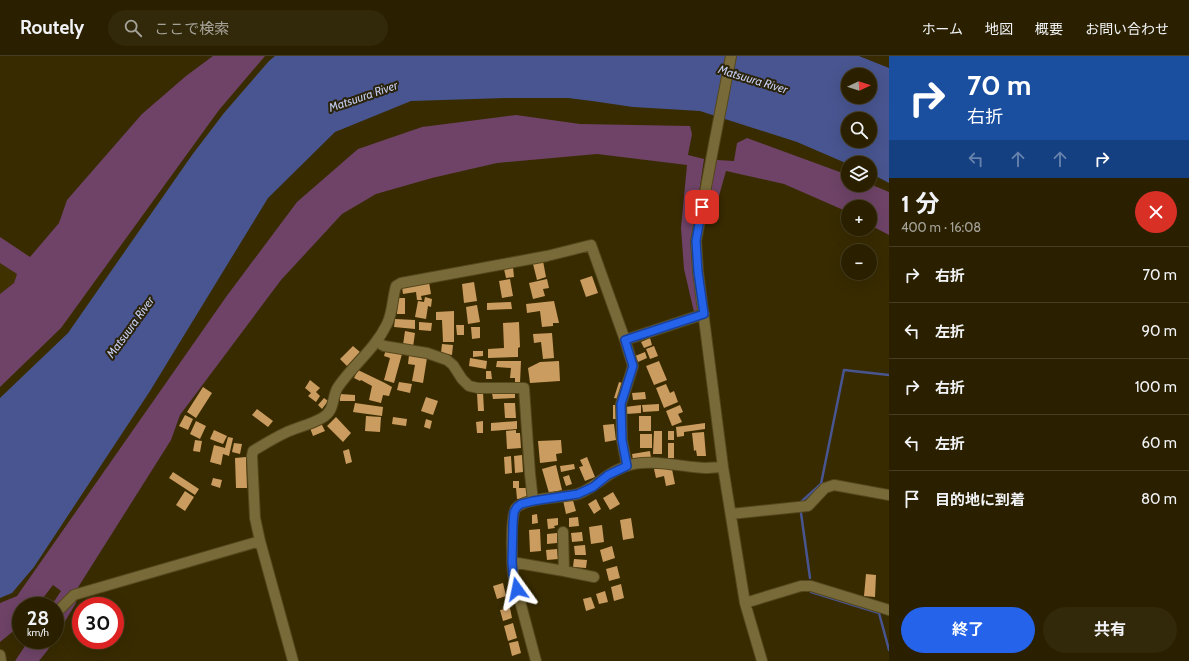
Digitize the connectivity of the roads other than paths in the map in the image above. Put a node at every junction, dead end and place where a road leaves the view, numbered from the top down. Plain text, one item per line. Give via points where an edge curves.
1 (731, 56) edge
2 (704, 314) junction
3 (625, 340) junction
4 (377, 342) junction
5 (627, 466) junction
6 (723, 467) junction
7 (889, 495) edge
8 (533, 501) junction
9 (731, 514) junction
10 (563, 532) dead end
11 (260, 541) junction
12 (512, 562) junction
13 (564, 571) junction
14 (594, 577) dead end
15 (745, 603) junction
16 (64, 605) edge
17 (889, 610) edge
18 (0, 655) edge
19 (1, 661) edge
20 (293, 661) edge
21 (536, 661) edge
22 (762, 661) edge

1 - 2 street via 696,241
2 - 3 street
2 - 6 street
3 - 4 street via 591,245 547,256 401,283 396,286 388,324
3 - 5 street via 633,366 621,404 622,440
4 - 8 street via 384,346 428,353 447,360 469,386 524,388
4 - 11 street via 337,389 331,410 327,414 284,433 253,451 255,518
5 - 6 street via 650,463
5 - 8 street via 578,494
6 - 9 street
7 - 9 street via 834,485 825,488 808,506
8 - 12 street via 521,504 514,512
9 - 15 street
10 - 13 street
11 - 16 street via 74,595
11 - 20 street
12 - 13 street
12 - 21 street via 513,575
13 - 14 street
15 - 17 street via 801,586 812,586
15 - 22 street
18 - 19 street

